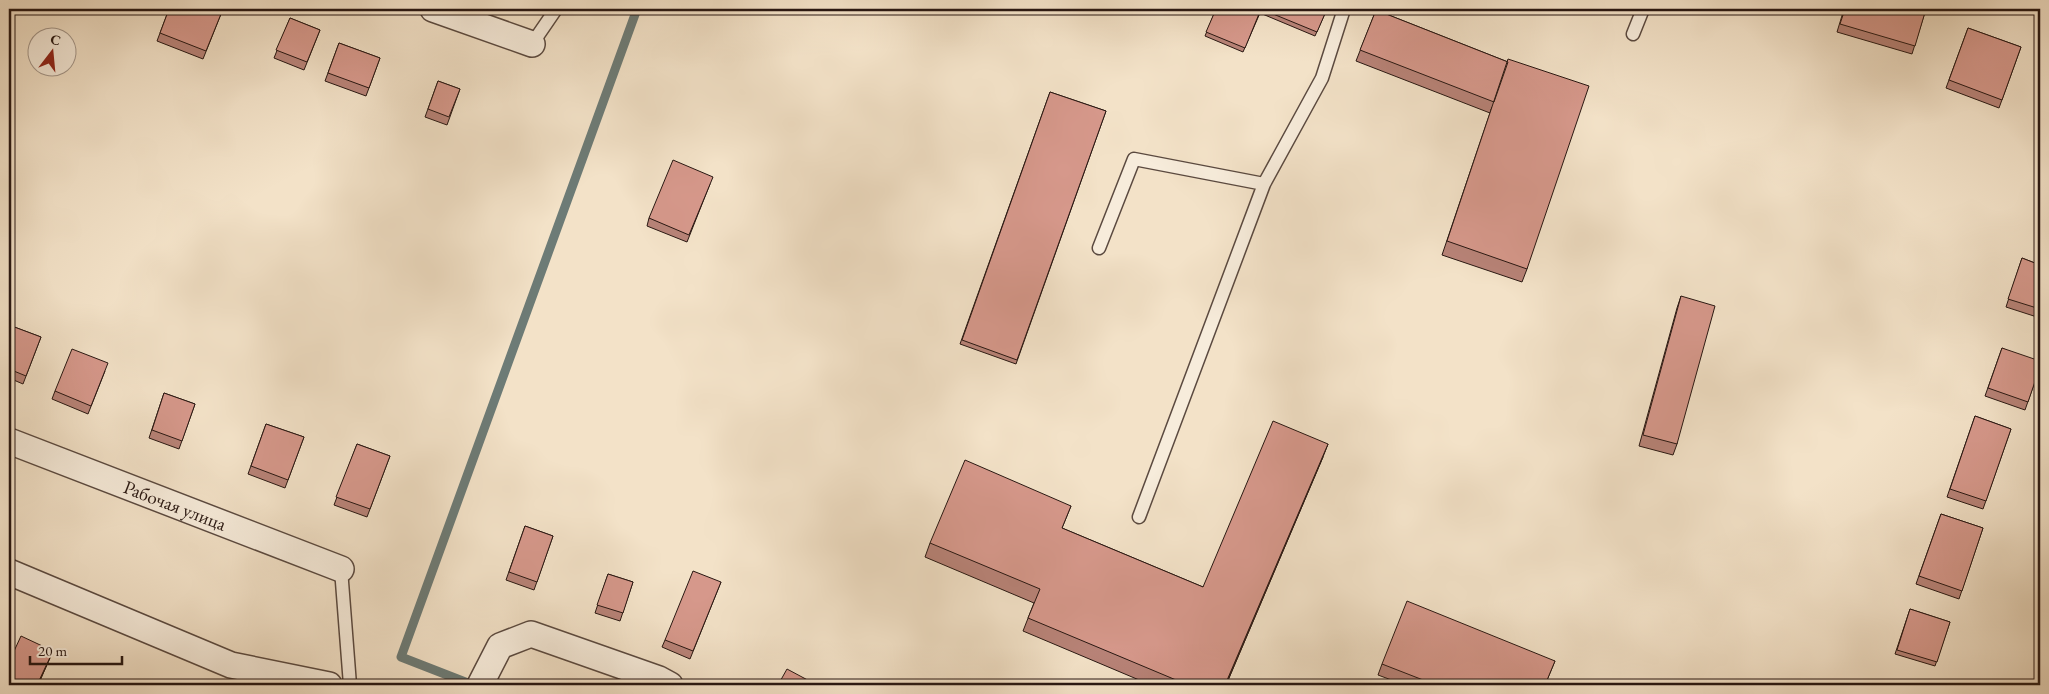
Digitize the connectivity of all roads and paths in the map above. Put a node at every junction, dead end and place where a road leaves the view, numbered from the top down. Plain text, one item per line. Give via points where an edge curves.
1 (432, 9) edge
2 (556, 9) edge
3 (1344, 9) edge
4 (1643, 9) edge
5 (1633, 34) dead end
6 (532, 44) joint
7 (1264, 184) junction
8 (1099, 248) dead end
9 (9, 440) edge
10 (1139, 517) dead end
11 (340, 569) joint
12 (9, 572) edge
13 (329, 685) edge
14 (350, 685) edge
15 (480, 685) edge
16 (670, 685) edge

1 - 6 street
2 - 6 lane
3 - 7 lane via 1322,78
4 - 5 lane
7 - 8 lane via 1134,159
7 - 10 lane
9 - 11 street, Рабочая улица
11 - 14 lane
12 - 13 street via 231,665
15 - 16 street via 500,646 531,634

